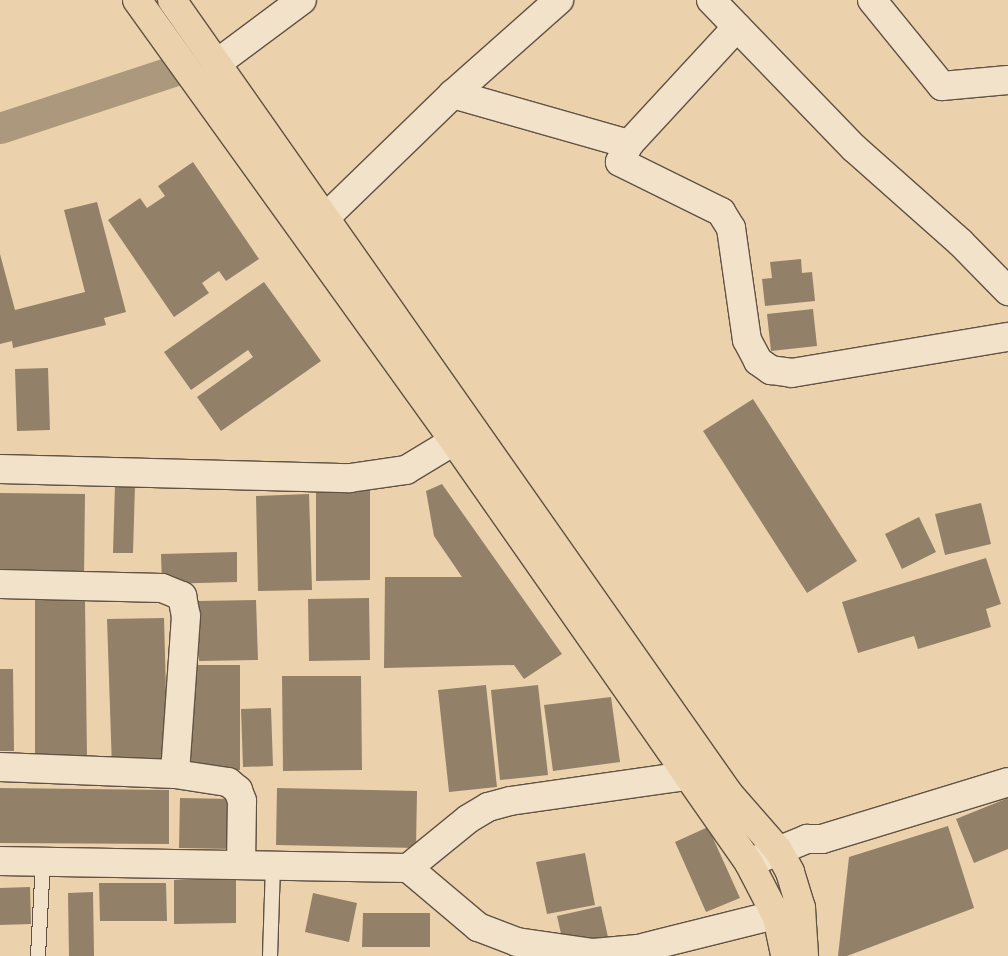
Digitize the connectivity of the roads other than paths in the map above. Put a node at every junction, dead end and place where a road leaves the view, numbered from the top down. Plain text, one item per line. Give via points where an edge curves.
1 (137, 0) edge
2 (172, 0) edge
3 (302, 0) edge
4 (559, 0) edge
5 (710, 0) edge
6 (872, 0) edge
7 (737, 27) junction
8 (216, 64) junction
9 (1008, 80) edge
10 (453, 94) junction
11 (624, 151) junction
12 (325, 218) junction
13 (1008, 291) edge
14 (1008, 337) edge
15 (454, 441) junction
16 (0, 469) edge
17 (0, 584) edge
18 (0, 767) edge
19 (175, 774) junction
20 (685, 776) junction
21 (1008, 782) edge
22 (0, 861) edge
23 (784, 861) junction
24 (43, 862) junction
25 (241, 864) junction
26 (273, 864) junction
27 (749, 864) junction
28 (408, 868) junction
29 (762, 887) junction
30 (789, 913) junction
31 (38, 956) edge
32 (270, 956) edge
33 (785, 956) edge
34 (804, 956) edge

1 - 15 highway
2 - 8 highway
3 - 8 street
4 - 10 street
5 - 7 street
6 - 9 street via 942,86
7 - 11 street
7 - 13 street via 854,148 960,242
8 - 12 highway
10 - 11 street
10 - 12 street
11 - 14 street via 622,166 652,176 720,212 731,228 747,340 758,361 771,370 792,373
12 - 23 highway via 729,794
15 - 16 street via 406,470 350,478
15 - 20 highway
17 - 19 street via 162,588 182,596 186,616
18 - 19 street
19 - 25 street via 228,782 238,790 242,801
20 - 27 highway
20 - 28 street via 510,801 488,807 468,819
21 - 23 street via 822,838 807,839
22 - 24 street
23 - 27 street
23 - 29 street
23 - 30 highway
24 - 25 street
24 - 31 lane
25 - 26 street
26 - 28 street
26 - 32 lane
27 - 29 highway
28 - 30 street via 478,927 517,942 584,951 638,949
29 - 30 highway
30 - 33 highway
30 - 34 highway

